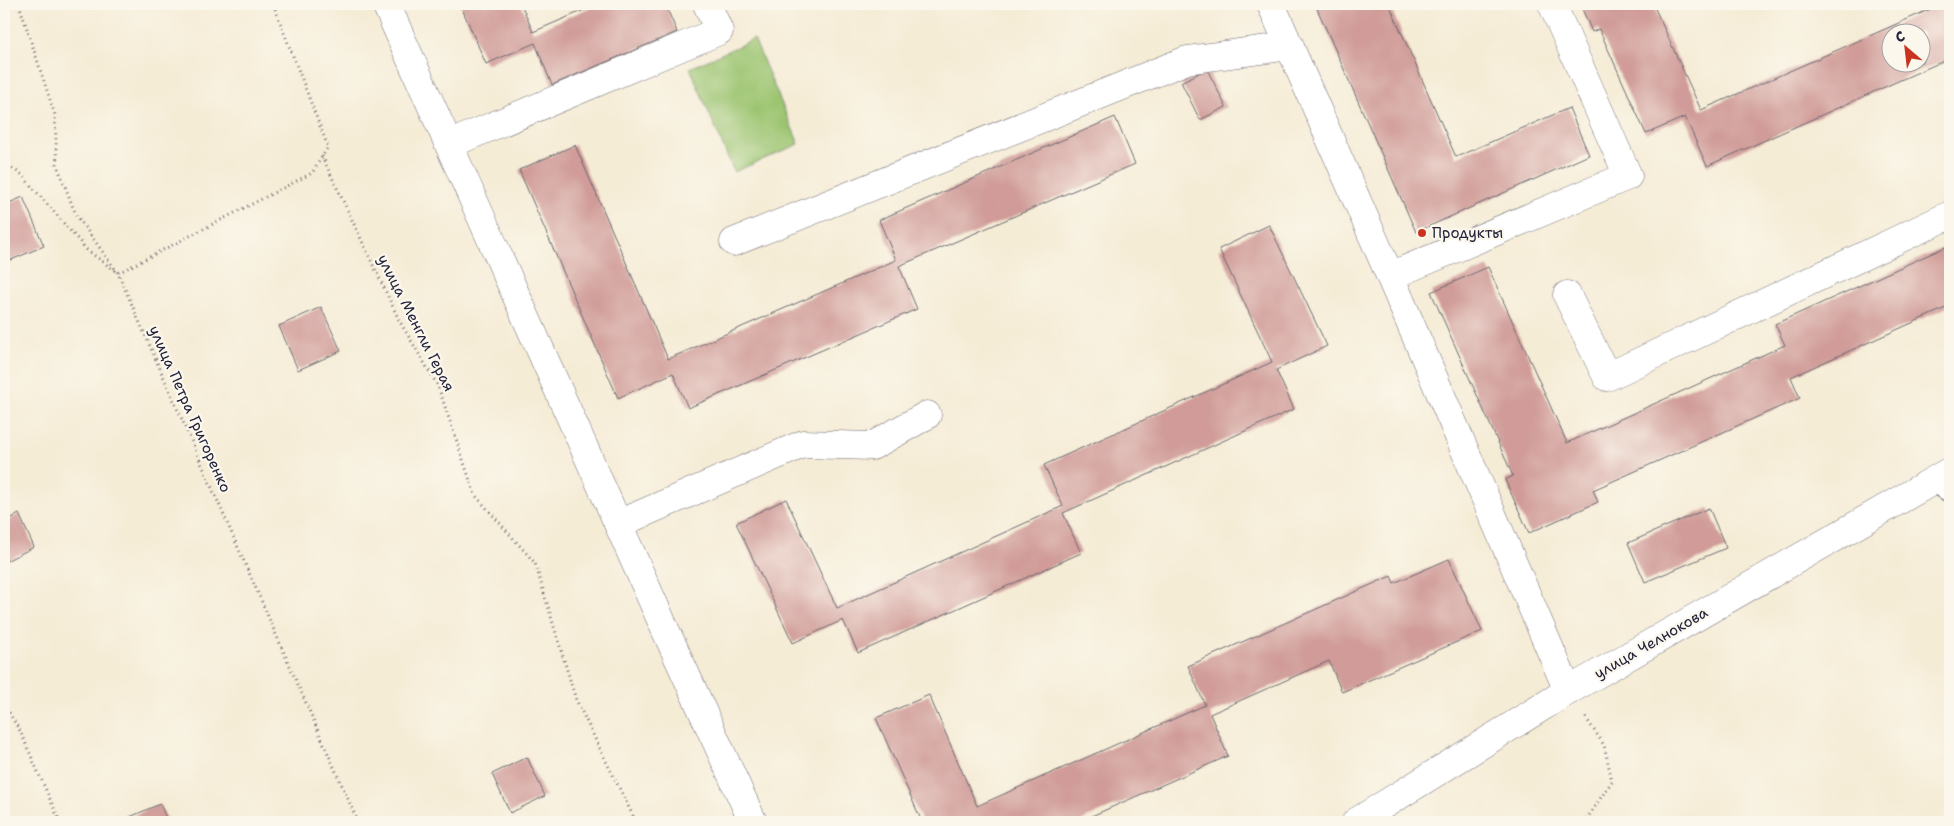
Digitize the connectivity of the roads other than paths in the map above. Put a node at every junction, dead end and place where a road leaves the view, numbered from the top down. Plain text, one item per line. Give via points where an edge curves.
1 (386, 4) edge
2 (707, 4) edge
3 (1271, 4) edge
4 (1552, 4) edge
5 (1290, 46) junction
6 (450, 144) junction
7 (1950, 215) edge
8 (734, 242) dead end
9 (1390, 276) junction
10 (1566, 295) dead end
11 (927, 415) dead end
12 (1943, 483) edge
13 (618, 524) junction
14 (1568, 692) junction
15 (753, 822) edge
16 (1356, 822) edge

1 - 6 street
2 - 6 street via 719,31
3 - 5 street
4 - 9 street via 1628,176
5 - 8 street via 1187,60
5 - 9 street
6 - 13 street
7 - 10 street via 1607,377
9 - 14 street
11 - 13 street via 872,446 804,444
12 - 14 street, улица Челнокова
13 - 15 street
14 - 16 street, улица Челнокова

